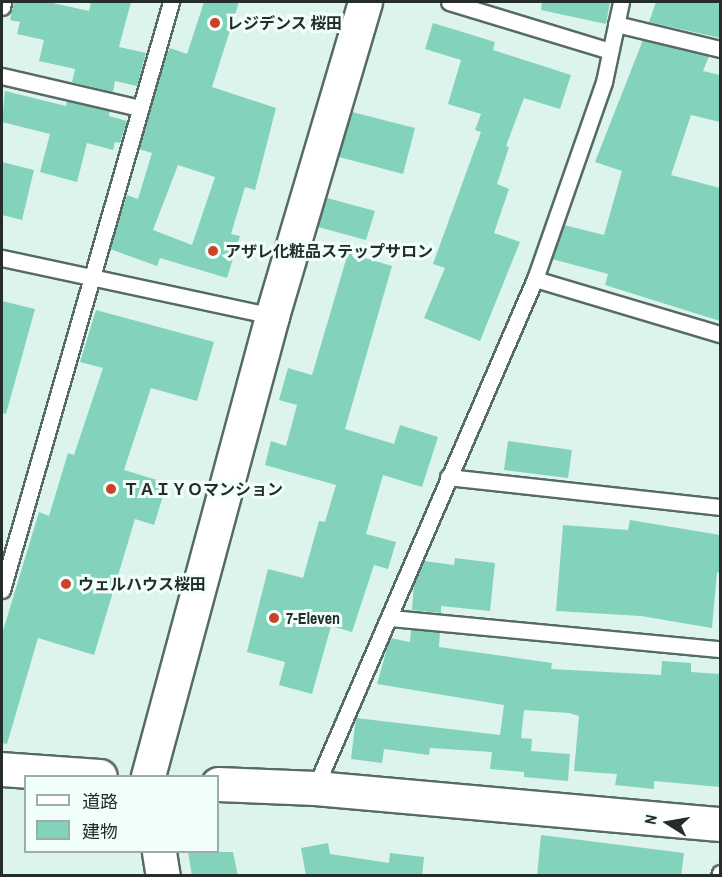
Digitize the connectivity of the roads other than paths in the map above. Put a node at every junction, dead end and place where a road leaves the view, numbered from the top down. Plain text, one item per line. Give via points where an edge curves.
1 (3, 2) edge
2 (171, 2) edge
3 (365, 2) edge
4 (449, 2) edge
5 (621, 2) edge
6 (2, 7) edge
7 (616, 24) junction
8 (720, 49) edge
9 (610, 51) junction
10 (2, 76) edge
11 (139, 108) junction
12 (2, 258) edge
13 (91, 279) junction
14 (535, 279) junction
15 (272, 316) junction
16 (720, 334) edge
17 (448, 477) junction
18 (720, 507) edge
19 (2, 590) edge
20 (390, 618) junction
21 (720, 649) edge
22 (2, 769) edge
23 (76, 775) edge
24 (149, 775) edge
25 (219, 784) edge
26 (315, 788) junction
27 (720, 824) edge
28 (159, 853) edge
29 (163, 876) edge

1 - 6 lane
2 - 11 lane
3 - 15 street
4 - 9 lane
5 - 7 lane
7 - 8 lane
7 - 9 lane
9 - 14 lane via 604,82
10 - 11 lane
11 - 13 lane
12 - 13 lane
13 - 15 lane
13 - 19 lane
14 - 16 lane
14 - 17 lane
15 - 24 street
17 - 18 lane
17 - 20 lane
20 - 21 lane
20 - 26 lane
22 - 23 street
25 - 26 street
26 - 27 street
28 - 29 street

